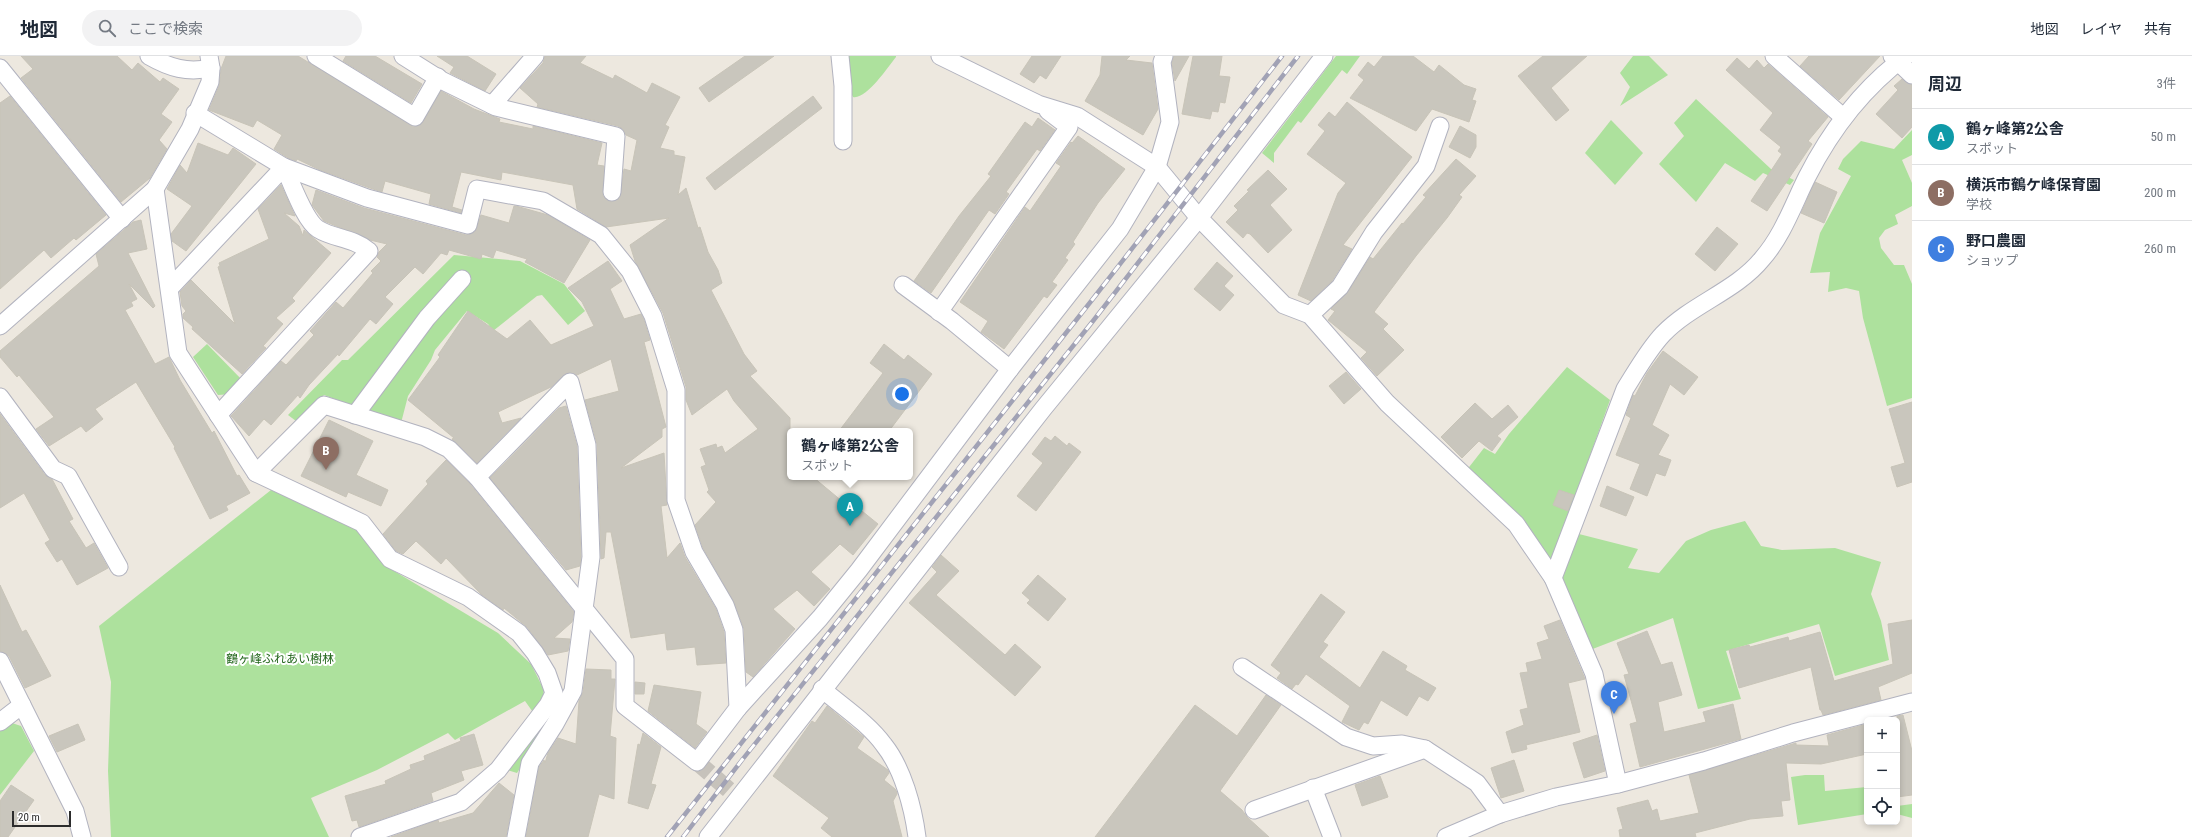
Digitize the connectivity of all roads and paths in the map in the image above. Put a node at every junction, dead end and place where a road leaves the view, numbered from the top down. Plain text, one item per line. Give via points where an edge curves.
1 (149, 56) edge
2 (316, 56) edge
3 (403, 56) edge
4 (535, 56) edge
5 (840, 56) edge
6 (1164, 56) edge
7 (1324, 56) edge
8 (1774, 56) edge
9 (944, 57) edge
10 (1899, 58) edge
11 (210, 62) edge
12 (0, 68) edge
13 (1912, 75) edge
14 (438, 77) junction
15 (6, 87) edge
16 (1038, 104) junction
17 (492, 105) junction
18 (196, 113) junction
19 (1842, 118) junction
20 (1440, 126) dead end
21 (843, 141) dead end
22 (284, 167) junction
23 (1156, 167) junction
24 (155, 189) junction
25 (612, 192) dead end
26 (1200, 218) junction
27 (122, 219) junction
28 (462, 279) dead end
29 (903, 284) dead end
30 (170, 288) junction
31 (939, 312) junction
32 (1310, 315) junction
33 (0, 326) edge
34 (1010, 369) junction
35 (0, 397) edge
36 (218, 414) junction
37 (355, 415) junction
38 (256, 473) junction
39 (477, 477) junction
40 (119, 567) dead end
41 (1552, 578) junction
42 (585, 608) junction
43 (0, 661) edge
44 (1242, 666) dead end
45 (822, 689) junction
46 (1912, 702) edge
47 (22, 705) junction
48 (555, 708) junction
49 (738, 708) junction
50 (0, 722) edge
51 (1425, 748) junction
52 (1618, 784) junction
53 (1313, 788) junction
54 (1254, 810) dead end
55 (1500, 814) junction
56 (1483, 830) edge
57 (82, 837) edge
58 (360, 837) edge
59 (516, 837) edge
60 (708, 837) edge
61 (917, 837) edge
62 (1332, 837) edge
63 (1446, 837) edge

1 - 11 street via 177,69 195,71
2 - 14 street via 415,117
3 - 14 street
4 - 17 street
5 - 21 street
6 - 23 street via 1162,62 1170,122
7 - 26 street
8 - 19 street
9 - 16 street
10 - 13 street
10 - 19 street
11 - 18 street via 210,82
12 - 15 street
14 - 17 street
15 - 27 street
16 - 23 street via 1077,116
16 - 31 street via 1069,127
17 - 25 street via 616,136
18 - 22 street
18 - 24 street via 190,129
19 - 41 street via 1808,177 1776,242 1762,260 1742,279 1696,308 1664,334 1642,361 1625,389
20 - 32 street via 1426,166 1374,232 1340,287
22 - 30 street
22 - 36 street via 310,219 318,229 360,244 369,251
22 - 49 street via 367,198 468,225 477,189 543,201 601,235 630,271 653,316 676,390 676,500 694,552 725,604 734,630
23 - 26 street
23 - 34 street via 1120,229
24 - 27 street
24 - 30 street
26 - 32 street via 1284,305
26 - 45 street via 1047,403
27 - 33 street
28 - 37 street via 427,318
29 - 31 street
30 - 36 street via 178,353
31 - 34 street
32 - 41 street via 1387,403 1516,524
34 - 49 street via 859,570 820,618
35 - 40 street via 53,469 68,476
36 - 38 street
37 - 38 street via 324,405
37 - 39 street via 424,437 443,446
38 - 48 street via 362,523 390,559 468,597 519,633 547,673 554,693
39 - 42 street
39 - 42 street via 570,382 587,445 591,557
41 - 52 street via 1594,674
42 - 48 street via 572,690
42 - 49 street via 625,659 625,706 697,762
43 - 47 street
44 - 51 street via 1346,737 1373,746 1402,744
45 - 60 street
45 - 61 street via 863,723 887,749 903,783 915,821
46 - 52 street via 1793,733
47 - 50 street
47 - 57 street via 75,811
48 - 58 street via 498,770 461,802
48 - 59 street via 530,763
51 - 53 street
51 - 55 street via 1477,783
52 - 55 street via 1556,797
53 - 54 street
53 - 62 street
55 - 56 street
56 - 63 street

